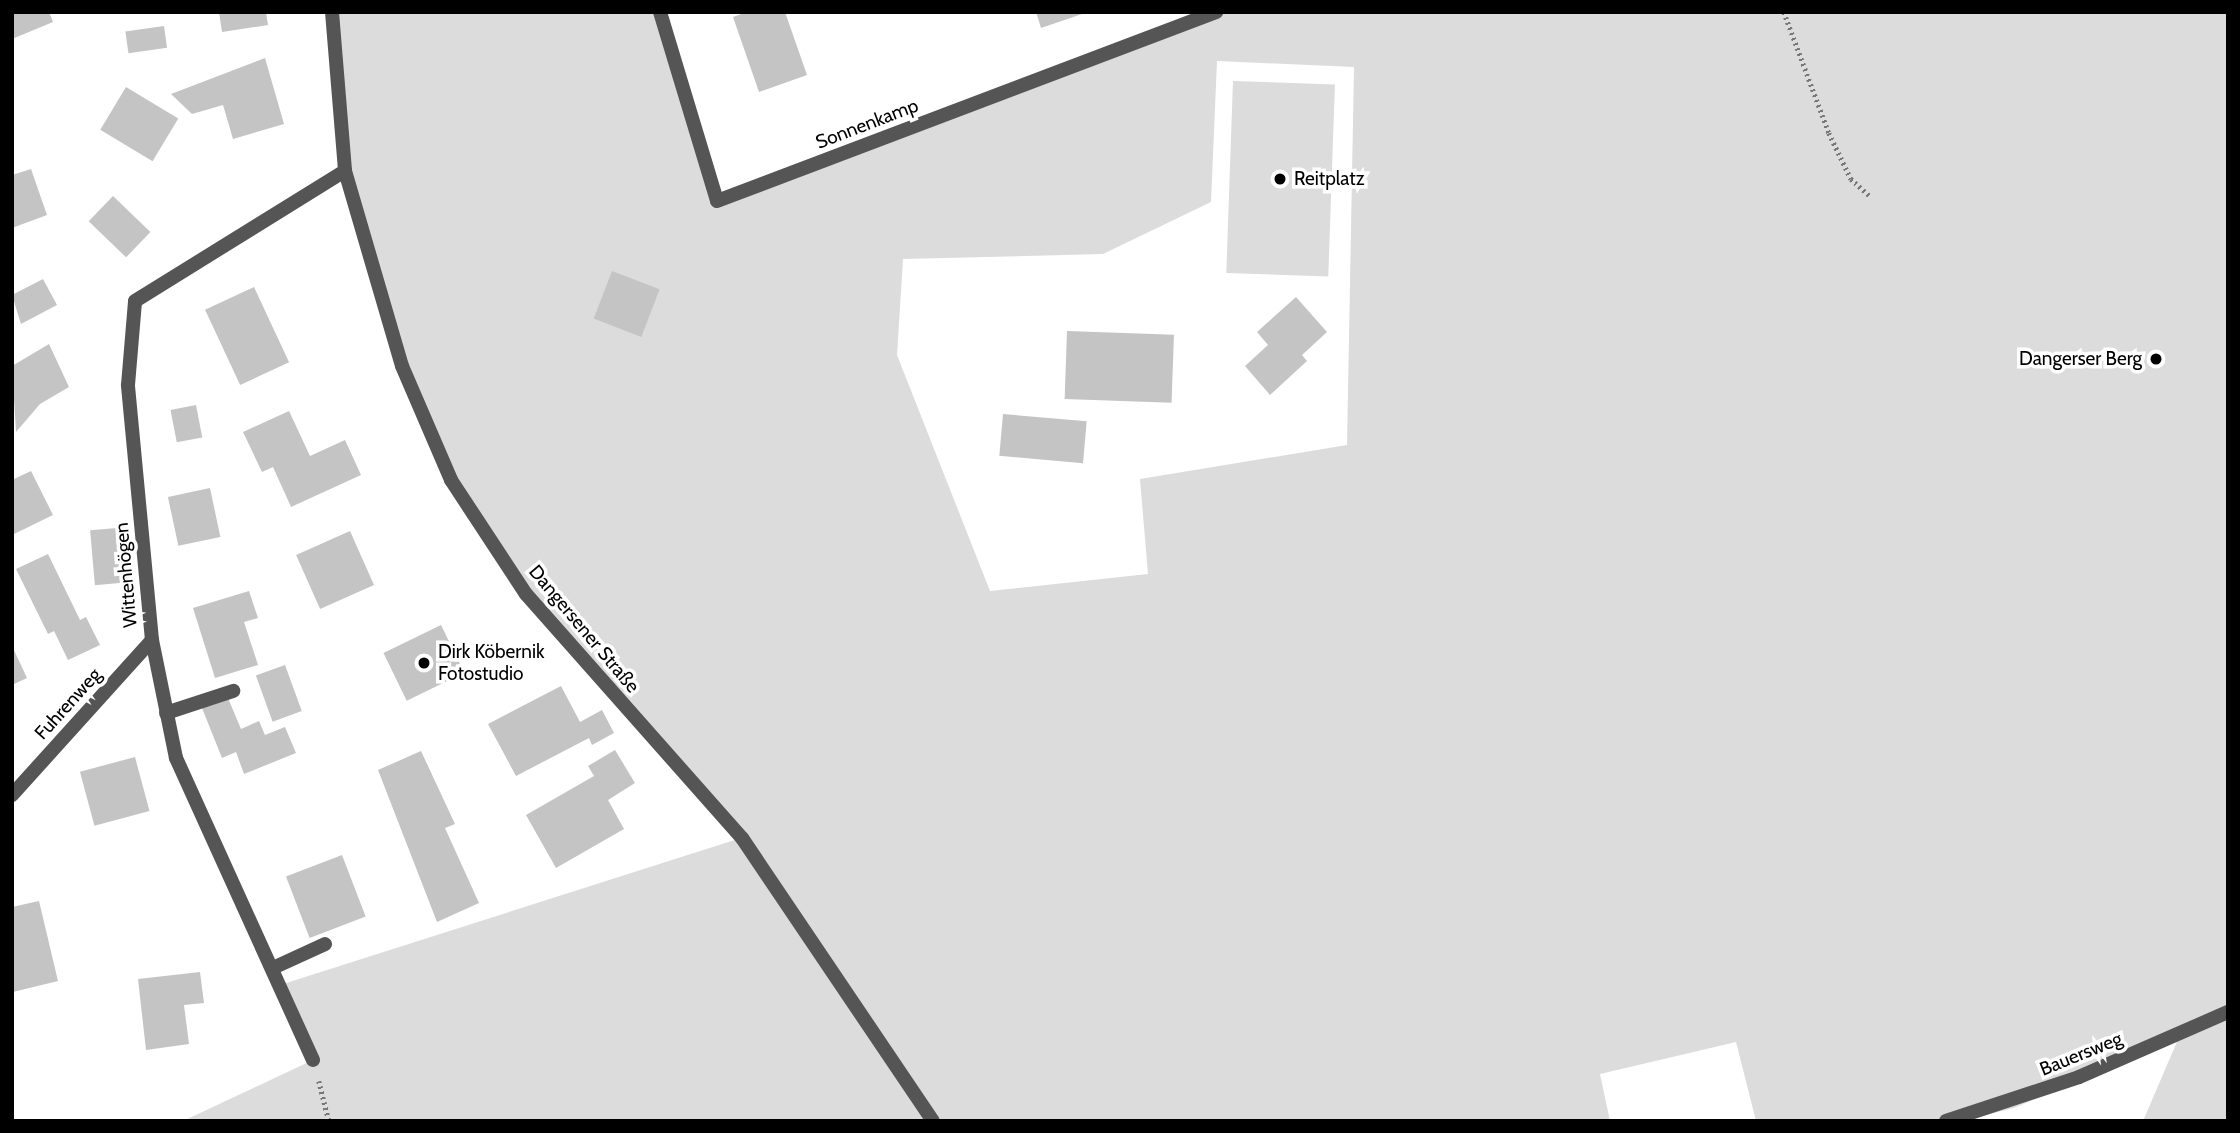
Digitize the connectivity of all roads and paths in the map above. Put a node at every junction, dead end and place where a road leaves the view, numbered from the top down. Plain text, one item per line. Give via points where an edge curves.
1 (332, 12) edge
2 (660, 12) edge
3 (1216, 12) edge
4 (1784, 12) edge
5 (345, 171) junction
6 (1871, 197) dead end
7 (152, 640) junction
8 (233, 691) dead end
9 (166, 713) junction
10 (12, 795) edge
11 (325, 944) dead end
12 (275, 967) junction
13 (2228, 1012) edge
14 (313, 1060) joint
15 (328, 1121) edge
16 (933, 1121) edge
17 (1946, 1121) edge

1 - 5 street, Dangersener Straße
2 - 3 street, Sonnenkamp via 718,201
4 - 6 path via 1829,133 1851,179
5 - 7 street, Wittenhögen via 135,301 128,385
5 - 16 street, Dangersener Straße via 402,366 451,480 526,594 742,838
7 - 9 street, Wittenhögen
7 - 10 street, Fuhrenweg
8 - 9 street
9 - 12 street, Wittenhögen via 176,758 219,863
11 - 12 street
12 - 14 street, Wittenhögen
13 - 17 street, Bauersweg via 2079,1077
14 - 15 path

